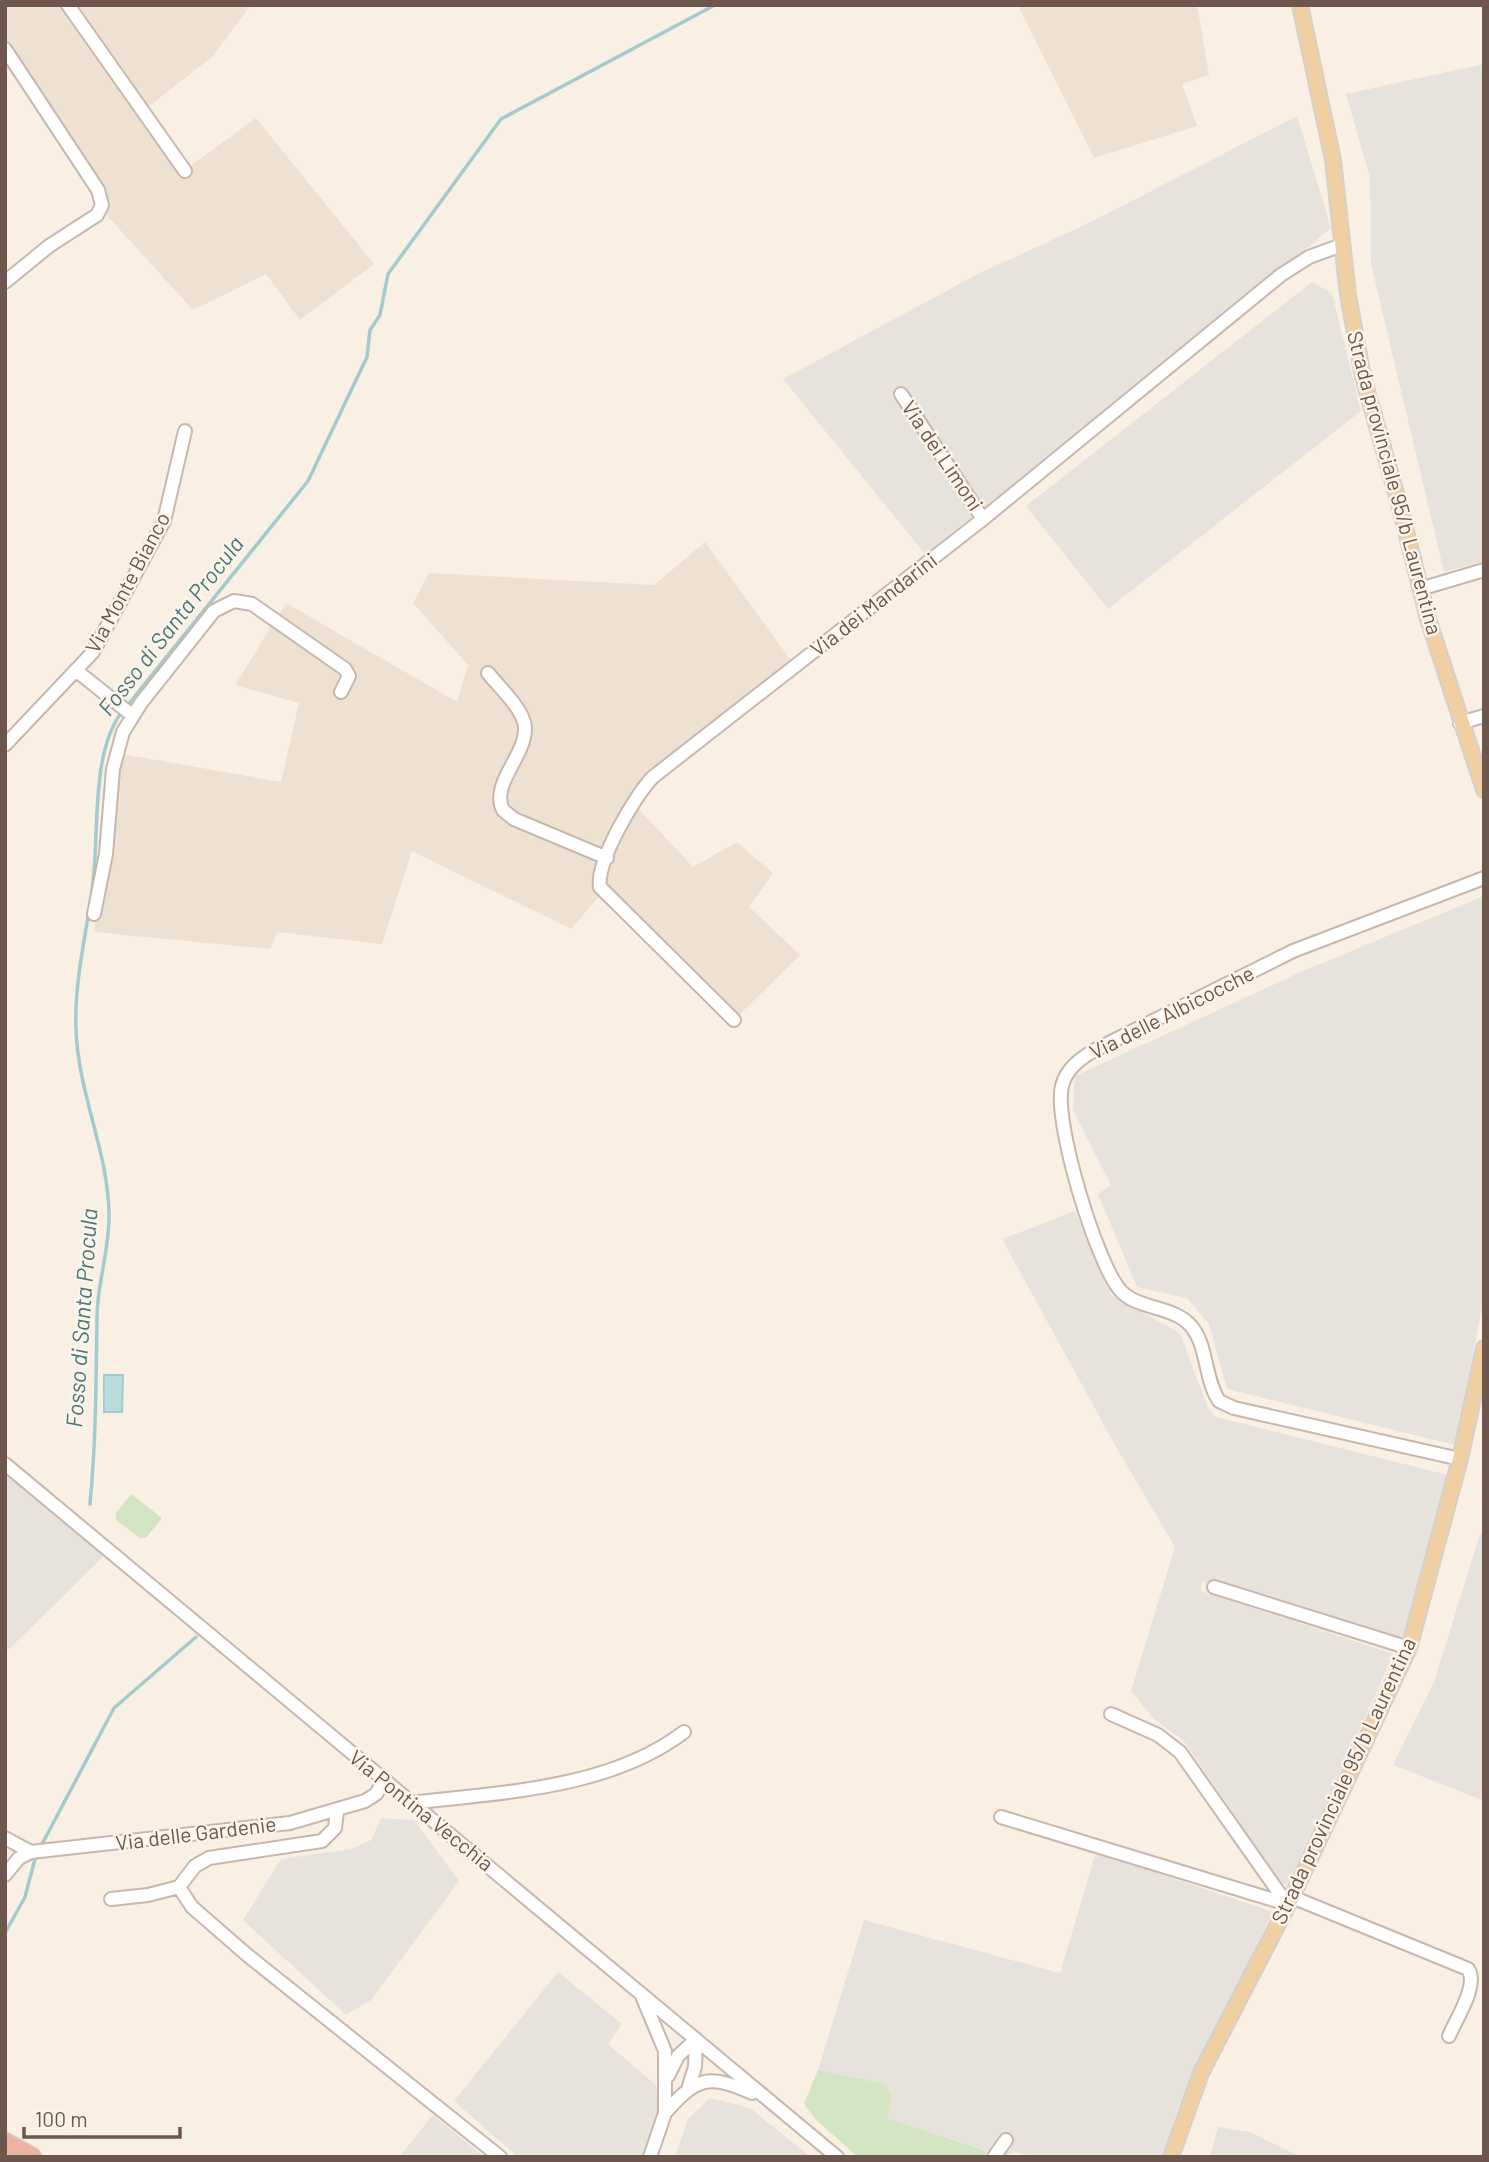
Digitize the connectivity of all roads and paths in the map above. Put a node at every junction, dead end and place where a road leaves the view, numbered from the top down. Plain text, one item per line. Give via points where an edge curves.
1 (68, 5) edge
2 (1300, 5) edge
3 (5, 49) edge
4 (185, 171) dead end
5 (1342, 245) junction
6 (5, 282) edge
7 (901, 394) dead end
8 (185, 431) dead end
9 (983, 519) junction
10 (1484, 570) edge
11 (1420, 589) junction
12 (78, 672) junction
13 (488, 673) dead end
14 (341, 692) dead end
15 (132, 715) junction
16 (1484, 716) edge
17 (1460, 723) junction
18 (5, 745) edge
19 (1484, 790) edge
20 (607, 858) junction
21 (1484, 878) edge
22 (94, 914) dead end
23 (734, 1020) dead end
24 (1484, 1348) edge
25 (1460, 1459) junction
26 (5, 1464) edge
27 (1214, 1587) dead end
28 (1409, 1648) junction
29 (1111, 1714) dead end
30 (684, 1732) dead end
31 (384, 1781) junction
32 (412, 1802) junction
33 (337, 1811) junction
34 (1001, 1817) dead end
35 (5, 1838) edge
36 (31, 1852) junction
37 (5, 1875) edge
38 (179, 1887) junction
39 (111, 1899) dead end
40 (1290, 1900) junction
41 (641, 1992) junction
42 (1449, 2036) dead end
43 (695, 2039) junction
44 (666, 2084) junction
45 (689, 2086) junction
46 (765, 2099) junction
47 (665, 2113) junction
48 (1006, 2140) dead end
49 (5, 2142) edge
50 (32, 2157) edge
51 (500, 2157) edge
52 (650, 2157) edge
53 (837, 2157) edge
54 (994, 2157) edge
55 (1171, 2157) edge

1 - 4 street
2 - 5 main road, Strada provinciale 95/b Laurentina via 1328,134
3 - 6 street via 98,190 102,205 94,217
5 - 9 street, Via dei Mandarini via 1285,271
5 - 11 main road, Strada provinciale 95/b Laurentina via 1363,377
7 - 9 street, Via dei Limoni
8 - 12 street, Via Monte Bianco via 164,521
9 - 20 street, Via dei Mandarini via 653,777 635,799
10 - 11 street
11 - 17 main road, Strada provinciale 95/b Laurentina
12 - 15 street
12 - 18 street, Via Monte Bianco
13 - 20 street via 524,724 524,736 501,794 503,810 513,819
14 - 15 street via 349,676 345,669 256,606 234,601 212,614
15 - 22 street via 113,769 107,844
16 - 17 street
17 - 19 main road, Strada provinciale 95/b Laurentina
20 - 23 street, Via dei Mandarini via 599,880 602,890
21 - 25 street, Via delle Albicocche via 1293,951 1093,1051 1071,1069 1061,1094 1083,1206 1116,1285 1129,1297 1189,1325 1219,1401
24 - 25 main road, Strada provinciale 95/b Laurentina
25 - 28 main road, Strada provinciale 95/b Laurentina
26 - 31 street, Via Pontina Vecchia
27 - 28 street
28 - 40 main road, Strada provinciale 95/b Laurentina
29 - 40 street via 1158,1735 1183,1755
30 - 32 street via 643,1757 581,1777 514,1791
31 - 32 street, Via Pontina Vecchia
31 - 33 street, Via delle Gardenie via 371,1798
32 - 41 street, Via Pontina Vecchia
33 - 36 street, Via delle Gardenie via 267,1827
33 - 38 street via 335,1828 322,1841 209,1858 195,1866
34 - 40 street
35 - 36 street
36 - 37 street
38 - 39 street
38 - 51 street via 192,1907 246,1954
40 - 42 street via 1468,1969 1470,1986
40 - 55 main road, Strada provinciale 95/b Laurentina via 1201,2074
41 - 43 street, Via Pontina Vecchia
41 - 44 street via 663,2043
43 - 44 street via 678,2056
43 - 45 street via 695,2067
43 - 46 street, Via Pontina Vecchia
44 - 47 street
45 - 46 street via 725,2084
45 - 47 street
46 - 53 street, Via Pontina Vecchia
47 - 52 street
48 - 54 street
49 - 50 highway

